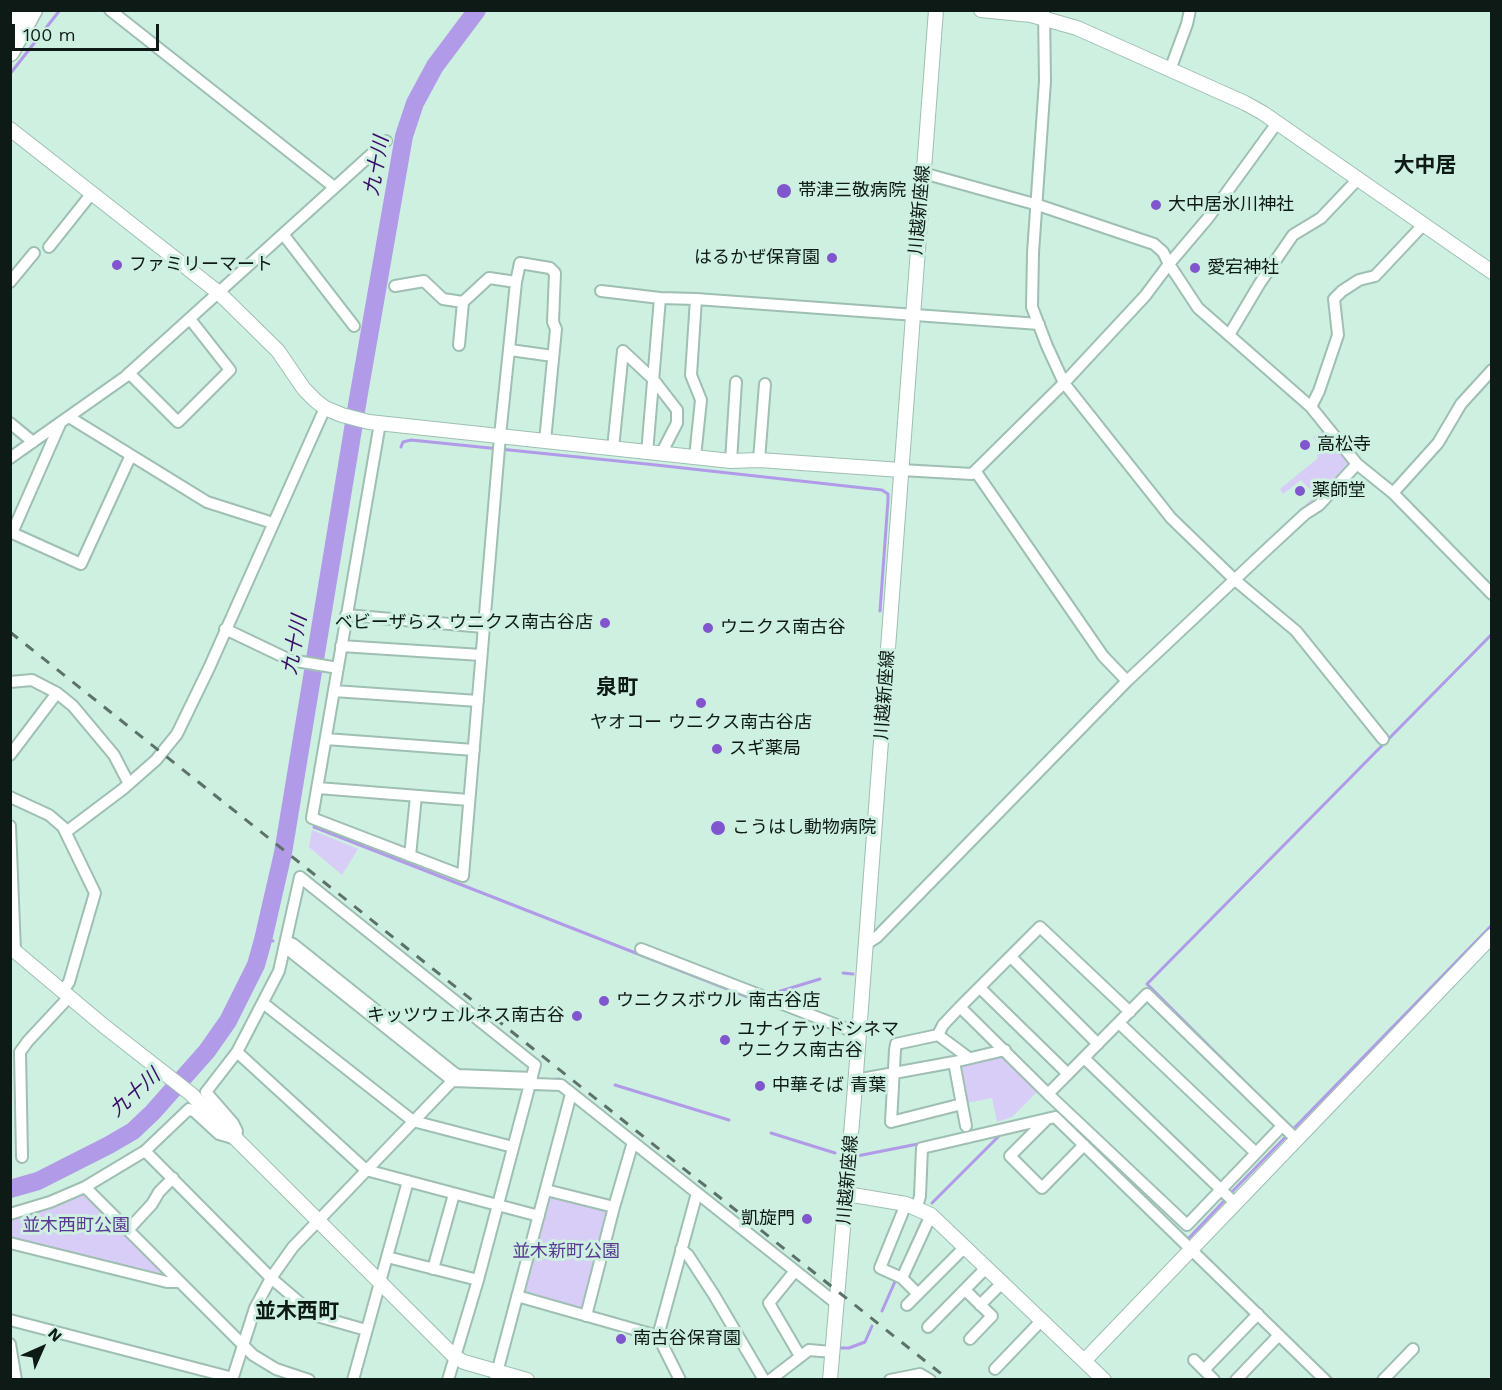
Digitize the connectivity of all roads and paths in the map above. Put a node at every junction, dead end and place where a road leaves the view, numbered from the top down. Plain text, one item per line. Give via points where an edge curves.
1 (15, 10) edge
2 (33, 10) edge
3 (110, 10) edge
4 (936, 10) edge
5 (981, 10) edge
6 (1190, 10) edge
7 (1044, 14) edge
8 (10, 18) edge
9 (10, 52) edge
10 (1170, 70) junction
11 (1277, 123) junction
12 (10, 129) edge
13 (386, 141) dead end
14 (923, 173) junction
15 (1358, 179) junction
16 (334, 187) junction
17 (92, 193) junction
18 (1038, 205) junction
19 (1423, 225) junction
20 (283, 234) junction
21 (49, 247) dead end
22 (34, 252) dead end
23 (1169, 264) junction
24 (1491, 272) edge
25 (10, 282) edge
26 (516, 282) junction
27 (395, 285) dead end
28 (601, 291) dead end
29 (219, 293) junction
30 (660, 298) junction
31 (696, 299) junction
32 (463, 302) junction
33 (912, 316) junction
34 (190, 320) junction
35 (1039, 324) junction
36 (354, 326) dead end
37 (1229, 335) junction
38 (459, 345) dead end
39 (510, 350) junction
40 (553, 356) junction
41 (1491, 370) edge
42 (129, 373) junction
43 (653, 380) junction
44 (736, 382) dead end
45 (1064, 383) junction
46 (765, 384) dead end
47 (1311, 407) junction
48 (325, 408) junction
49 (69, 417) junction
50 (10, 423) edge
51 (375, 423) junction
52 (60, 424) junction
53 (500, 436) junction
54 (545, 441) junction
55 (33, 442) junction
56 (613, 448) junction
57 (654, 453) junction
58 (131, 455) junction
59 (695, 457) junction
60 (10, 458) edge
61 (759, 460) junction
62 (731, 461) junction
63 (1357, 464) junction
64 (901, 470) junction
65 (976, 472) junction
66 (1393, 493) junction
67 (273, 524) junction
68 (11, 533) edge
69 (1235, 580) junction
70 (1491, 594) edge
71 (346, 615) junction
72 (484, 627) junction
73 (225, 629) junction
74 (341, 646) junction
75 (481, 655) junction
76 (332, 667) junction
77 (10, 681) edge
78 (1128, 681) junction
79 (334, 691) junction
80 (57, 693) junction
81 (478, 701) junction
82 (326, 739) junction
83 (1383, 739) dead end
84 (474, 750) junction
85 (10, 755) edge
86 (129, 784) junction
87 (318, 788) junction
88 (416, 796) junction
89 (10, 797) edge
90 (469, 800) junction
91 (10, 826) edge
92 (66, 832) junction
93 (410, 856) junction
94 (1491, 936) edge
95 (866, 944) junction
96 (285, 945) junction
97 (13, 949) edge
98 (641, 949) dead end
99 (1011, 957) junction
100 (980, 988) junction
101 (66, 994) junction
102 (263, 1003) junction
103 (960, 1007) junction
104 (1130, 1012) junction
105 (1119, 1023) junction
106 (860, 1032) junction
107 (938, 1035) junction
108 (1098, 1044) junction
109 (1005, 1050) junction
110 (237, 1052) junction
111 (969, 1058) junction
112 (1084, 1058) junction
113 (954, 1062) junction
114 (893, 1074) junction
115 (1068, 1074) junction
116 (456, 1078) junction
117 (856, 1080) junction
118 (531, 1082) junction
119 (571, 1094) junction
120 (1048, 1094) junction
121 (962, 1104) junction
122 (1047, 1119) junction
123 (413, 1121) junction
124 (966, 1126) dead end
125 (1282, 1126) junction
126 (236, 1138) junction
127 (1296, 1140) junction
128 (633, 1142) junction
129 (1084, 1145) junction
130 (513, 1147) junction
131 (145, 1151) junction
132 (1257, 1153) junction
133 (22, 1157) dead end
134 (366, 1170) junction
135 (172, 1178) junction
136 (408, 1182) junction
137 (85, 1187) junction
138 (1221, 1189) junction
139 (546, 1190) junction
140 (697, 1193) junction
141 (454, 1194) junction
142 (847, 1194) junction
143 (1235, 1203) junction
144 (499, 1205) junction
145 (912, 1206) junction
146 (614, 1208) junction
147 (10, 1214) edge
148 (931, 1215) junction
149 (539, 1216) junction
150 (318, 1221) junction
151 (128, 1230) junction
152 (10, 1242) edge
153 (965, 1247) junction
154 (681, 1249) junction
155 (1191, 1249) junction
156 (387, 1257) junction
157 (987, 1266) junction
158 (433, 1269) junction
159 (795, 1271) junction
160 (271, 1278) junction
161 (902, 1278) junction
162 (478, 1280) junction
163 (180, 1282) junction
164 (379, 1282) junction
165 (1003, 1282) junction
166 (965, 1290) junction
167 (918, 1294) junction
168 (518, 1296) junction
169 (837, 1304) junction
170 (907, 1305) dead end
171 (980, 1305) junction
172 (1258, 1314) junction
173 (586, 1316) junction
174 (10, 1320) edge
175 (1042, 1320) junction
176 (928, 1327) dead end
177 (366, 1330) junction
178 (1279, 1335) junction
179 (658, 1336) junction
180 (970, 1339) dead end
181 (10, 1344) edge
182 (243, 1346) junction
183 (1413, 1348) dead end
184 (832, 1352) junction
185 (800, 1356) junction
186 (455, 1357) junction
187 (1085, 1360) junction
188 (1194, 1360) dead end
189 (995, 1369) dead end
190 (1204, 1370) junction
191 (496, 1375) edge
192 (233, 1378) edge
193 (910, 1378) edge
194 (16, 1380) edge
195 (309, 1380) edge
196 (353, 1380) edge
197 (448, 1380) edge
198 (527, 1380) edge
199 (680, 1380) edge
200 (764, 1380) edge
201 (770, 1380) edge
202 (830, 1380) edge
203 (890, 1380) edge
204 (930, 1380) edge
205 (1104, 1380) edge
206 (1214, 1380) edge
207 (1236, 1380) edge
208 (1325, 1380) edge
209 (1383, 1380) edge

1 - 8 highway
2 - 9 highway
3 - 16 street
4 - 14 street, 川越新座線
5 - 7 street
6 - 10 street
7 - 10 street
7 - 18 street
10 - 11 street via 1245,103
11 - 15 street
11 - 23 street via 1208,219
12 - 17 street
13 - 16 street
14 - 18 street
14 - 33 street, 川越新座線
15 - 19 street
15 - 37 street via 1321,218 1293,235
16 - 20 street
17 - 21 street
17 - 29 street
18 - 23 street via 1145,240 1163,252
18 - 35 street via 1032,307
19 - 24 street
19 - 47 street via 1375,276 1359,280 1334,299 1338,335
20 - 29 street
20 - 36 street
22 - 25 street
23 - 37 street via 1198,308
23 - 45 street via 1136,306
26 - 32 street via 489,278
26 - 39 street
26 - 40 street via 520,263 550,268 555,273
27 - 32 street via 424,281 443,300
28 - 30 street
29 - 34 street
29 - 48 street via 278,351 304,388
30 - 31 street
30 - 43 street
31 - 33 street
31 - 59 street via 691,375 700,400
32 - 38 street
33 - 35 street
33 - 64 street, 川越新座線
34 - 42 street
34 - 42 street via 230,370 178,422
35 - 45 street
37 - 47 street
39 - 40 street
39 - 53 street
40 - 54 street
41 - 66 street via 1461,404 1437,443
42 - 49 street
43 - 56 street via 623,351
43 - 57 street
43 - 57 street via 677,410 677,423
44 - 62 street
45 - 65 street
45 - 69 street via 1171,518
46 - 61 street
47 - 63 street
48 - 51 street
48 - 67 street
49 - 52 street
49 - 58 street
50 - 55 street
51 - 53 street
51 - 71 street
52 - 55 street
52 - 68 street
53 - 54 street
53 - 72 street
54 - 56 street
55 - 60 street
56 - 57 street
57 - 59 street
58 - 67 street via 207,502
58 - 68 street via 81,564
59 - 62 street
61 - 62 street
61 - 64 street
63 - 66 street
63 - 69 street via 1319,505
64 - 65 street via 969,476
64 - 95 street, 川越新座線
65 - 78 street via 1103,656
66 - 70 street
67 - 73 street
69 - 78 street
69 - 83 street via 1296,631
71 - 72 street
71 - 74 street
72 - 75 street
73 - 76 street via 291,660
73 - 86 street via 177,734
74 - 75 street
74 - 76 street
75 - 81 street
76 - 79 street
77 - 80 street via 32,680
78 - 95 street via 886,929
79 - 81 street
79 - 82 street
80 - 85 street
80 - 86 street via 74,705 97,732
81 - 84 street
82 - 84 street
82 - 87 street
84 - 90 street
86 - 92 street
87 - 88 street
87 - 93 street via 312,818
88 - 90 street
88 - 93 street
89 - 92 street via 49,815
90 - 93 street via 463,876
91 - 97 street
92 - 101 street via 95,893
94 - 127 street
95 - 106 street, 川越新座線
96 - 102 street via 279,971
96 - 116 street
96 - 118 street via 300,877 532,1063 535,1069
97 - 101 street
98 - 106 street
99 - 100 street
99 - 104 street via 1040,927
99 - 108 street
100 - 103 street
100 - 115 street
101 - 126 street via 191,1094
101 - 133 street via 20,1052
102 - 110 street
102 - 123 street
103 - 107 street via 942,1025
103 - 109 street
104 - 105 street
104 - 125 street via 1147,994
105 - 108 street
105 - 132 street
106 - 117 street, 川越新座線
107 - 111 street
107 - 114 street via 896,1044
108 - 112 street
109 - 111 street
109 - 120 street
110 - 126 street via 206,1092 233,1123
110 - 134 street
111 - 113 street
112 - 115 street
112 - 138 street
113 - 114 street
113 - 121 street
114 - 117 street
114 - 121 street via 891,1122
115 - 120 street
116 - 118 street
116 - 123 street
117 - 142 street, 川越新座線
118 - 119 street via 561,1085
118 - 130 street
119 - 128 street
119 - 139 street
120 - 138 street via 1187,1225
121 - 124 street
122 - 129 street via 1055,1117
122 - 129 street via 1010,1156 1042,1188
122 - 145 street via 922,1148 920,1196
123 - 130 street
123 - 134 street
125 - 127 street
125 - 132 street
126 - 131 street via 219,1134 189,1109
126 - 150 street
127 - 143 street
128 - 140 street
128 - 146 street
129 - 155 street
130 - 144 street
131 - 135 street
131 - 137 street
132 - 138 street
134 - 136 street
134 - 150 street
135 - 151 street
135 - 160 street
136 - 141 street
136 - 156 street
137 - 147 street
137 - 151 street
138 - 143 street
139 - 146 street
139 - 149 street
140 - 154 street
140 - 159 street
141 - 144 street
141 - 158 street
142 - 145 street
142 - 169 street, 川越新座線
143 - 155 street
144 - 149 street
144 - 162 street
145 - 148 street
145 - 161 street via 880,1268
146 - 173 street
148 - 153 street
148 - 161 street
149 - 168 street
150 - 160 street via 293,1246
150 - 164 street
151 - 163 street
152 - 163 street
153 - 157 street
153 - 167 street
154 - 179 street
154 - 200 street via 709,1287
155 - 172 street
155 - 187 street via 1144,1289
156 - 158 street
156 - 164 street
157 - 165 street
157 - 166 street
158 - 162 street
159 - 169 street
159 - 185 street via 769,1303
160 - 177 street via 316,1316
160 - 182 street via 255,1308
161 - 167 street
162 - 186 street
163 - 182 street
164 - 177 street
164 - 186 street
165 - 171 street
165 - 175 street
166 - 171 street
166 - 176 street
167 - 170 street
168 - 173 street
168 - 191 street
169 - 184 street, 川越新座線
171 - 180 street via 992,1316
172 - 178 street
172 - 190 street
173 - 179 street
174 - 192 street
175 - 187 street
175 - 189 street
177 - 196 street
178 - 207 street
178 - 208 street
179 - 199 street
181 - 194 street
182 - 192 street
182 - 195 street via 276,1369
183 - 209 street
184 - 185 street via 809,1350
184 - 202 street, 川越新座線
185 - 201 street
186 - 191 street
186 - 197 street
187 - 205 street
188 - 190 street
190 - 206 street
191 - 198 street
193 - 203 street
193 - 204 street via 920,1374

